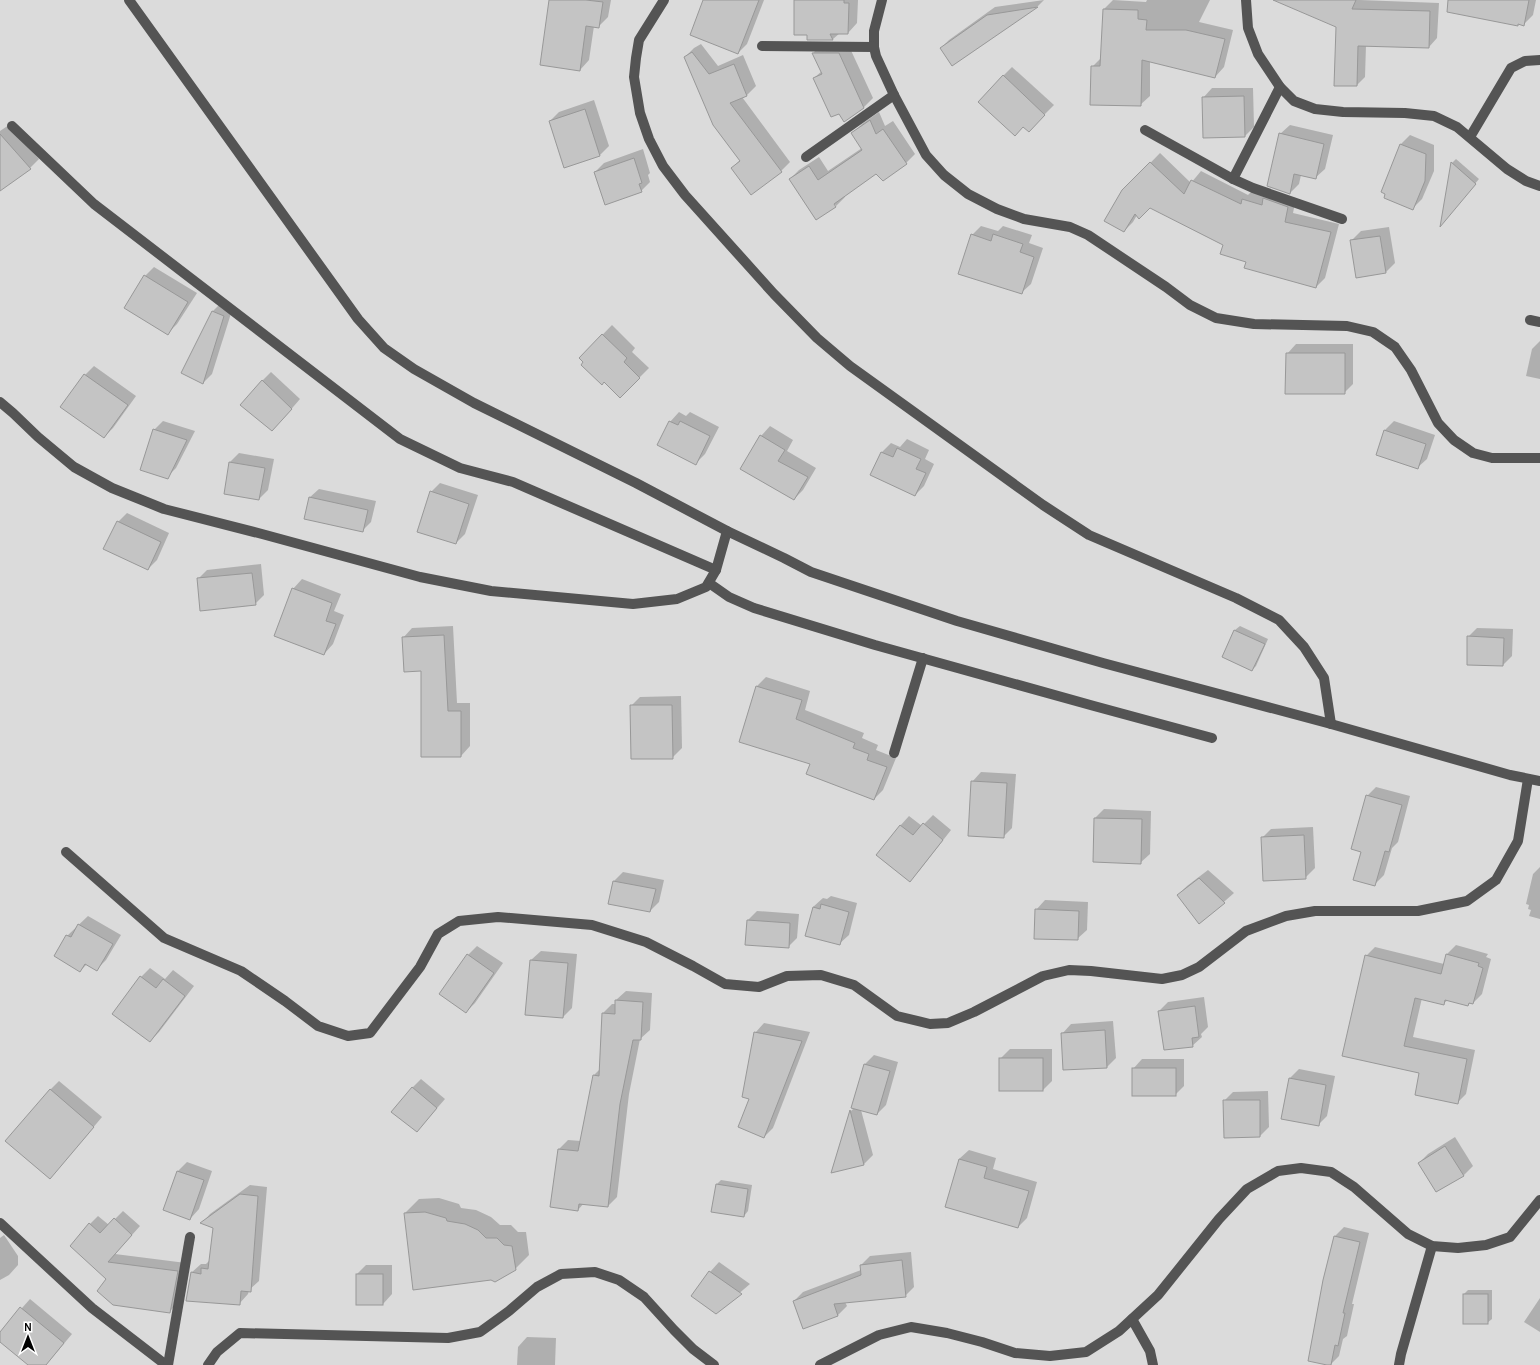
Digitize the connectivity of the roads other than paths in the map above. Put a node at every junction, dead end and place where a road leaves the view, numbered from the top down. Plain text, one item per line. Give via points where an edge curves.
1 (130, 0) edge
2 (664, 0) edge
3 (882, 0) edge
4 (1246, 0) edge
5 (762, 46) dead end
6 (874, 47) junction
7 (1540, 60) edge
8 (1280, 87) junction
9 (894, 95) junction
10 (12, 126) dead end
11 (1145, 130) dead end
12 (1470, 137) junction
13 (806, 158) dead end
14 (1233, 179) junction
15 (1540, 186) edge
16 (1342, 219) dead end
17 (1530, 320) dead end
18 (1540, 322) edge
19 (0, 402) edge
20 (1540, 458) edge
21 (727, 531) junction
22 (716, 570) junction
23 (709, 583) junction
24 (923, 658) junction
25 (1331, 724) junction
26 (1212, 738) dead end
27 (894, 753) dead end
28 (1528, 779) junction
29 (1540, 781) edge
30 (66, 852) dead end
31 (1540, 1200) edge
32 (0, 1223) edge
33 (190, 1237) dead end
34 (1432, 1246) junction
35 (1132, 1319) junction
36 (167, 1365) edge
37 (208, 1365) edge
38 (714, 1365) edge
39 (820, 1365) edge
40 (1153, 1365) edge
41 (1399, 1365) edge

1 - 21 street via 358,319 384,348 414,369 474,403
2 - 25 street via 639,40 636,58 634,77 649,139 663,166 685,195 774,294 817,338 850,366 1043,505 1089,535 1222,592 1279,620 1304,647 1324,678
3 - 6 street via 874,31
4 - 8 street via 1248,28 1258,54
5 - 6 street
6 - 9 street
7 - 12 street via 1525,61 1511,68
8 - 12 street via 1294,101 1314,109 1434,116 1457,127
8 - 14 street
9 - 13 street
9 - 20 street via 926,155 968,194 1024,219 1070,227 1088,235 1190,305 1216,318 1254,324 1347,326 1373,332 1395,347 1411,370 1438,423 1454,440 1473,453 1492,458
10 - 22 street via 94,204 400,440 460,468 513,482
11 - 14 street
12 - 15 street via 1507,169
14 - 16 street
17 - 18 street
19 - 23 street via 74,467 112,488 164,509 420,577 491,590 633,604 677,599 706,587
21 - 22 street
21 - 25 street via 810,572 957,621
22 - 23 street
23 - 24 street via 754,608
24 - 26 street
24 - 27 street
25 - 28 street
28 - 29 street
28 - 30 street via 1518,841 1496,880 1467,901 1418,911 1315,911 1286,916 1246,931 1199,967 1182,975 1162,979 1069,970 1043,976 948,1023 930,1024 897,1016 854,985 821,975 787,976 758,987 725,984 646,942 592,925 498,917 459,921 438,934 420,967 370,1033 348,1036 318,1026 241,971 164,938
31 - 34 street via 1510,1237 1486,1245 1458,1248
32 - 36 street via 92,1308
33 - 36 street
34 - 35 street via 1408,1234 1354,1187 1331,1172 1301,1168 1278,1171 1247,1189 1219,1219 1158,1295
34 - 41 street
35 - 39 street via 1119,1331 1086,1352 1050,1356 1015,1353 961,1337 911,1327 879,1335
35 - 40 street via 1150,1351
37 - 38 street via 217,1352 240,1333 448,1338 480,1332 537,1286 561,1274 595,1272 619,1280 644,1297 692,1349

